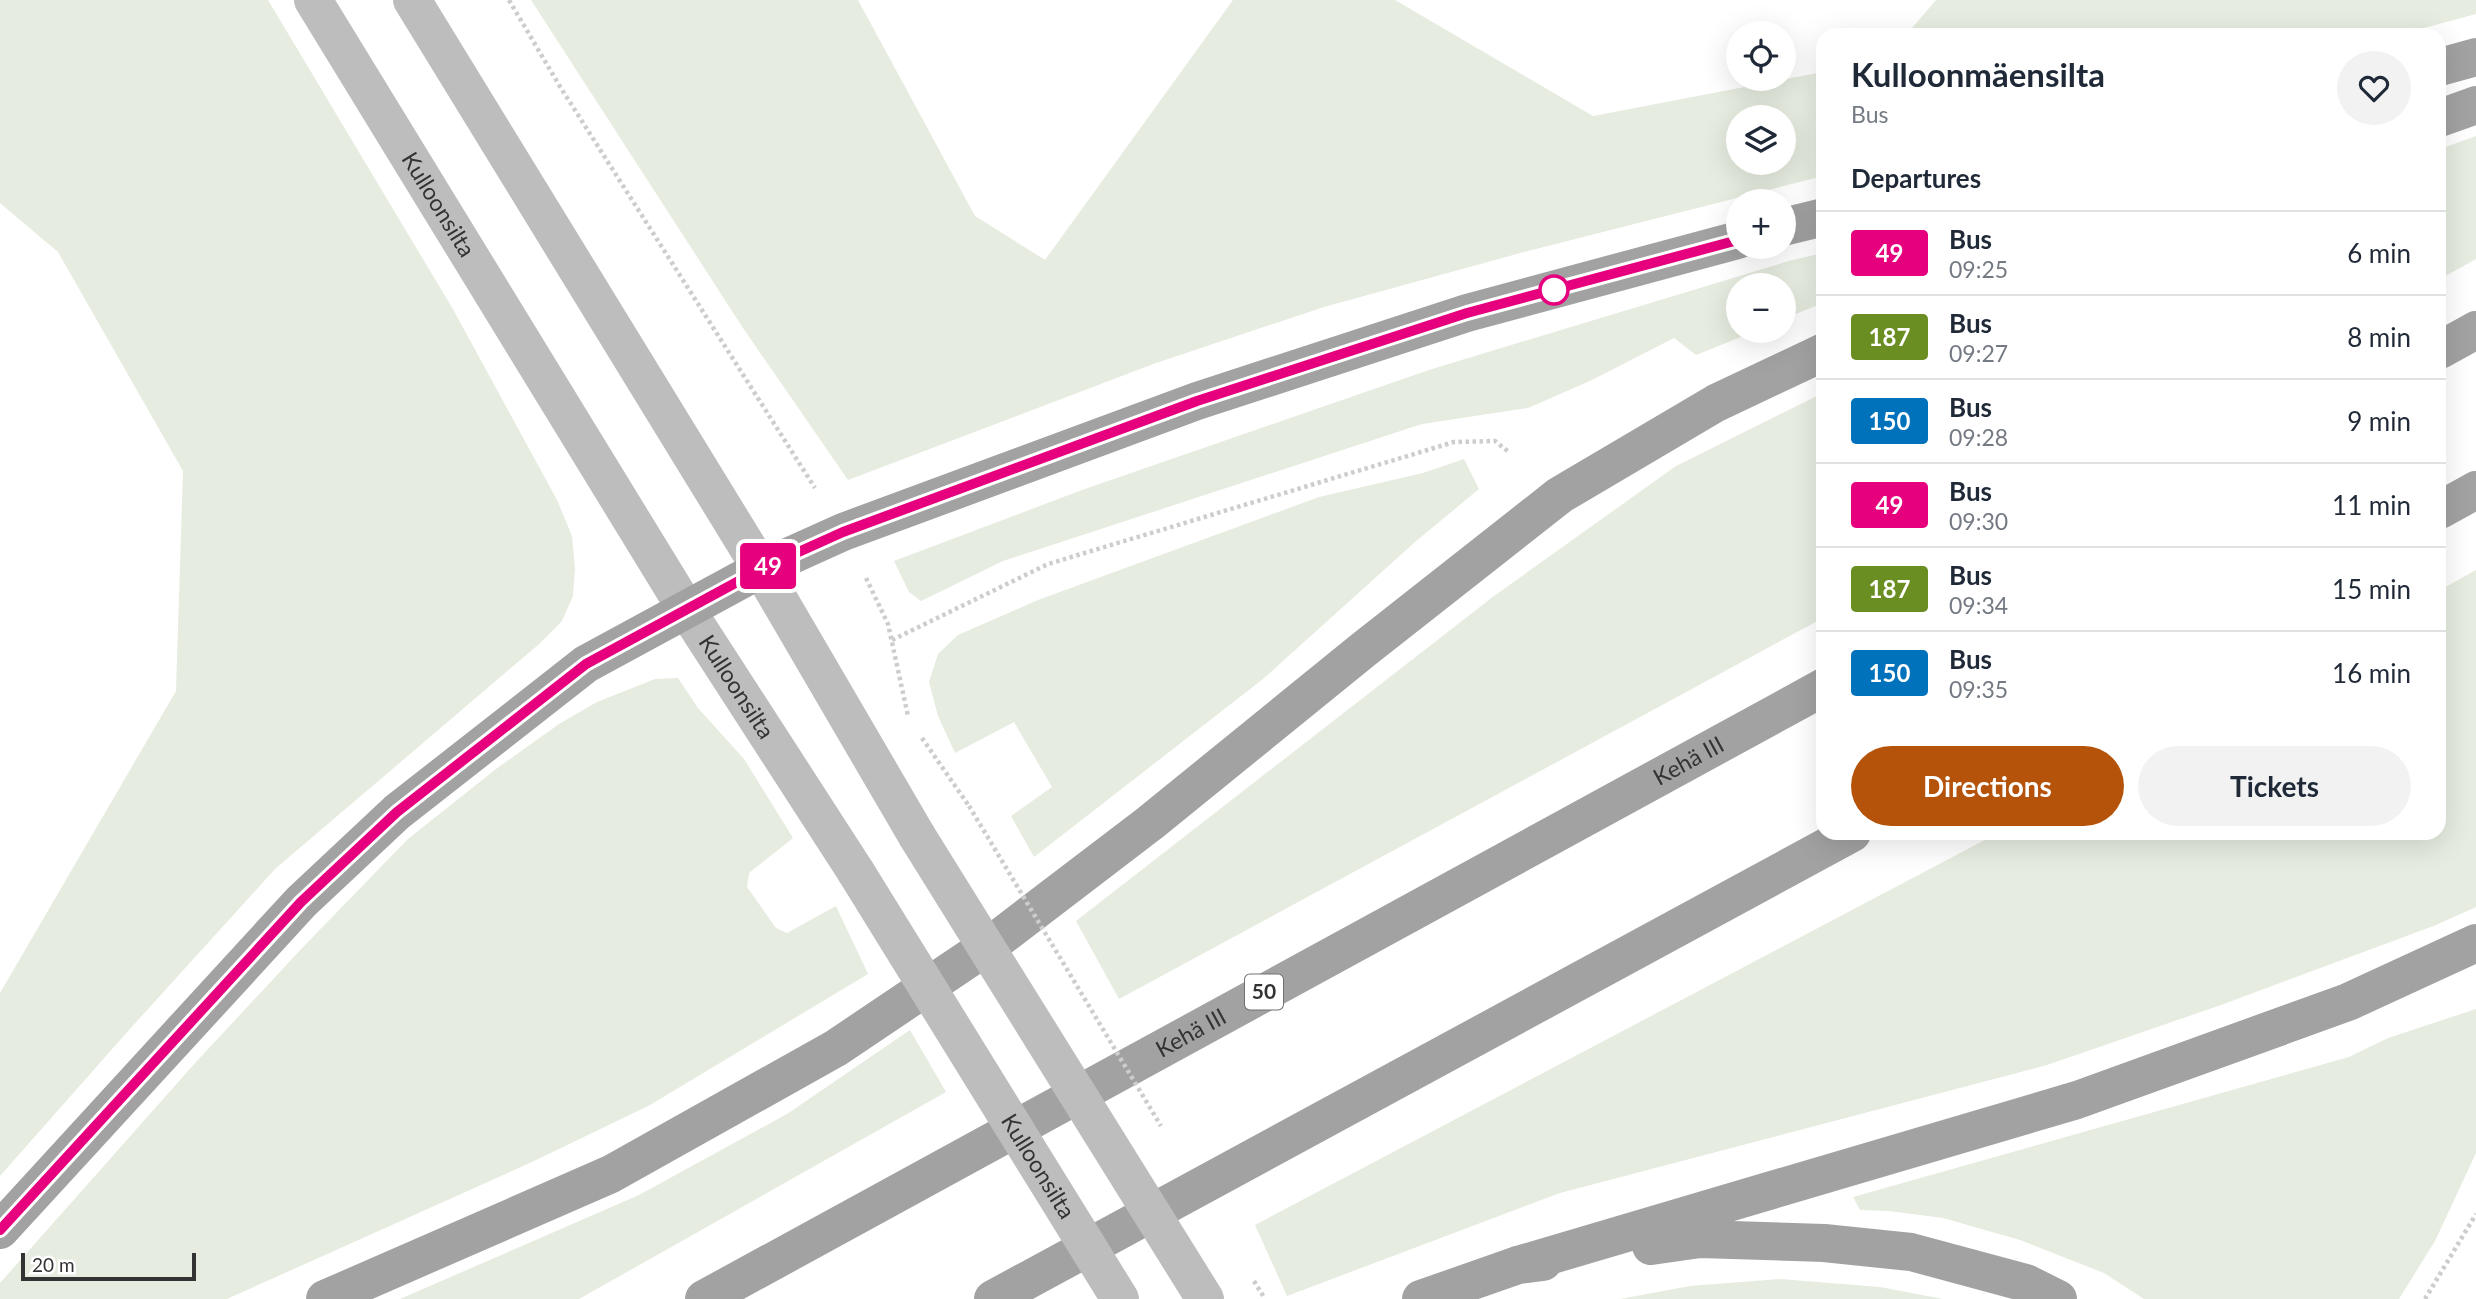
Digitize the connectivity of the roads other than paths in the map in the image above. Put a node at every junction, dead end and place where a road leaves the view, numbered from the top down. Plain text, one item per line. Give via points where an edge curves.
1 (313, 0) edge
2 (412, 0) edge
3 (2476, 57) edge
4 (2446, 65) edge
5 (2476, 105) edge
6 (2446, 116) edge
7 (1816, 218) edge
8 (1796, 224) edge
9 (1726, 243) edge
10 (2476, 330) edge
11 (2446, 347) edge
12 (1816, 356) edge
13 (2476, 490) edge
14 (2446, 507) edge
15 (761, 569) junction
16 (686, 610) junction
17 (1816, 691) edge
18 (1839, 840) edge
19 (2476, 943) edge
20 (0, 1230) edge
21 (1518, 1265) junction
22 (326, 1299) edge
23 (704, 1299) edge
24 (993, 1299) edge
25 (1120, 1299) edge
26 (1205, 1299) edge
27 (1422, 1299) edge
28 (2058, 1299) edge

1 - 16 main road, Kulloonsilta
2 - 15 main road
3 - 4 highway
5 - 6 highway
7 - 8 highway
9 - 15 highway via 1467,313 1210,397 843,532
10 - 11 highway
12 - 22 highway via 1716,403 1560,495 1150,823 998,939 836,1048 611,1174
13 - 14 highway
15 - 16 highway
15 - 26 main road, bridge via 918,836
16 - 20 highway via 586,664 397,812 301,902
16 - 25 main road, Kulloonsilta, bridge via 856,872
17 - 23 highway, Kehä III / 50
18 - 24 highway
19 - 21 highway via 2348,1002 2077,1100
21 - 27 highway
21 - 28 highway via 1700,1239 1824,1243 1911,1252 2026,1283

